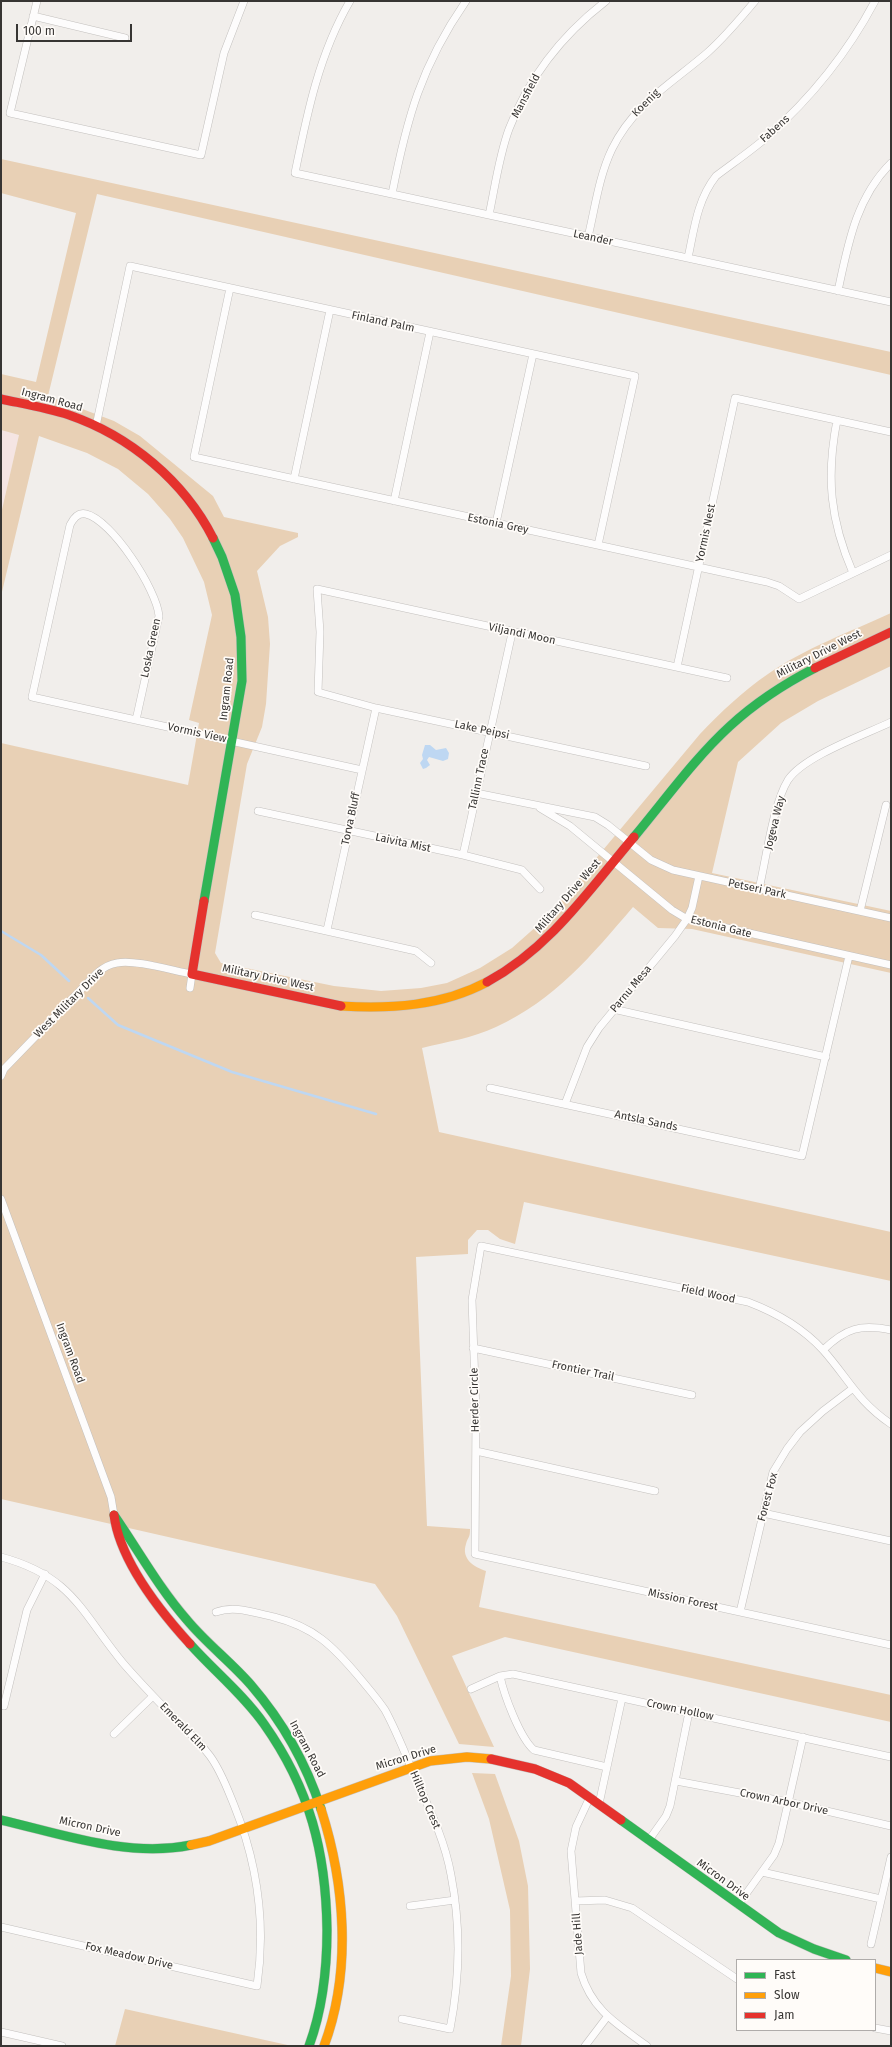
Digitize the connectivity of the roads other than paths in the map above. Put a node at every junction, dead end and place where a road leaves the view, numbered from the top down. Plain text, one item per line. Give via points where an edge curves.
1 (37, 1) edge
2 (244, 1) edge
3 (350, 1) edge
4 (466, 1) edge
5 (606, 1) edge
6 (754, 1) edge
7 (875, 1) edge
8 (34, 16) junction
9 (125, 38) dead end
10 (891, 163) edge
11 (392, 194) junction
12 (489, 215) junction
13 (588, 237) junction
14 (688, 258) junction
15 (230, 288) junction
16 (838, 290) junction
17 (891, 302) edge
18 (330, 310) junction
19 (430, 332) junction
20 (533, 354) junction
21 (1, 399) edge
22 (837, 420) junction
23 (96, 426) junction
24 (891, 432) edge
25 (294, 479) junction
26 (394, 501) junction
27 (80, 514) joint
28 (496, 523) junction
29 (598, 545) junction
30 (891, 555) edge
31 (698, 567) junction
32 (854, 573) junction
33 (512, 632) junction
34 (891, 632) edge
35 (677, 667) junction
36 (727, 678) dead end
37 (318, 692) joint
38 (376, 708) junction
39 (136, 720) junction
40 (891, 722) edge
41 (490, 732) junction
42 (233, 741) junction
43 (646, 766) dead end
44 (362, 770) junction
45 (476, 793) junction
46 (886, 805) dead end
47 (537, 806) junction
48 (258, 811) dead end
49 (349, 832) junction
50 (630, 842) junction
51 (463, 855) junction
52 (613, 862) junction
53 (699, 876) junction
54 (540, 889) dead end
55 (759, 889) junction
56 (860, 911) junction
57 (255, 915) dead end
58 (891, 918) edge
59 (687, 919) junction
60 (327, 930) junction
61 (849, 956) junction
62 (431, 963) dead end
63 (891, 965) edge
64 (192, 974) junction
65 (190, 988) dead end
66 (613, 1009) junction
67 (826, 1057) junction
68 (2, 1072) edge
69 (490, 1088) dead end
70 (565, 1104) junction
71 (1, 1199) edge
72 (481, 1246) joint
73 (891, 1330) edge
74 (474, 1348) junction
75 (823, 1350) junction
76 (852, 1389) junction
77 (692, 1395) dead end
78 (891, 1424) edge
79 (476, 1451) junction
80 (655, 1491) dead end
81 (763, 1513) junction
82 (114, 1515) junction
83 (891, 1541) edge
84 (475, 1554) joint
85 (1, 1557) edge
86 (45, 1574) junction
87 (167, 1595) junction
88 (156, 1603) junction
89 (216, 1612) dead end
90 (740, 1612) junction
91 (891, 1645) edge
92 (500, 1676) junction
93 (471, 1689) dead end
94 (153, 1696) junction
95 (622, 1698) junction
96 (4, 1706) dead end
97 (689, 1712) junction
98 (114, 1734) dead end
99 (804, 1736) junction
100 (891, 1757) edge
101 (411, 1767) junction
102 (607, 1767) junction
103 (676, 1781) junction
104 (590, 1797) junction
105 (319, 1800) junction
106 (788, 1802) junction
107 (306, 1804) junction
108 (599, 1804) junction
109 (1, 1820) edge
110 (891, 1826) edge
111 (244, 1828) junction
112 (649, 1840) junction
113 (891, 1858) edge
114 (762, 1872) junction
115 (881, 1899) junction
116 (455, 1900) junction
117 (575, 1901) junction
118 (738, 1905) junction
119 (410, 1906) dead end
120 (1, 1927) edge
121 (871, 1944) dead end
122 (843, 1959) edge
123 (876, 1968) edge
124 (891, 1972) edge
125 (736, 1979) edge
126 (257, 1986) joint
127 (321, 2008) junction
128 (336, 2011) junction
129 (607, 2017) junction
130 (402, 2019) dead end
131 (876, 2028) edge
132 (891, 2031) edge
133 (1, 2032) edge
134 (62, 2046) edge
135 (309, 2046) edge
136 (324, 2046) edge
137 (585, 2046) edge
138 (647, 2046) edge

1 - 8 street
2 - 8 street via 224,53 201,155 10,113
3 - 11 street, Leander via 329,44 312,94 295,173
4 - 11 street via 447,29 419,85
5 - 12 street, Mansfield via 567,35 533,79 509,130
6 - 13 street, Koenig via 708,52 654,94 630,119 605,165
7 - 14 street, Fabens via 849,44 817,86 782,123 716,176 699,208
8 - 9 street
10 - 16 street via 869,190 858,212
11 - 12 street, Leander
12 - 13 street, Leander
13 - 14 street, Leander
14 - 16 street, Leander
15 - 18 street, Finland Palm
15 - 23 street, Finland Palm via 130,266
15 - 25 street, Estonia Grey via 194,458
16 - 17 street, Leander
18 - 19 street, Finland Palm
18 - 25 street
19 - 20 street, Finland Palm
19 - 26 street
20 - 28 street
20 - 29 street, Finland Palm via 635,376
21 - 23 street, Ingram Road via 76,417
22 - 24 street
22 - 31 street, Yormis Nest via 735,398
22 - 32 street via 831,449 833,506 837,530
23 - 42 street, Ingram Road via 124,441 175,482 210,529 222,554 236,599 243,653 242,681
25 - 26 street, Estonia Grey
26 - 28 street, Estonia Grey
27 - 39 street, Loska Green via 91,517 117,539 139,568 158,606 159,616
27 - 39 street, Vormis View via 73,518 70,525 32,697
28 - 29 street, Estonia Grey
29 - 31 street, Estonia Grey
30 - 32 street
31 - 32 street, Estonia Grey via 767,582 779,586 799,599
31 - 35 street, Yormis Nest
33 - 35 street, Viljandi Moon
33 - 37 street, Viljandi Moon via 317,589 320,632
33 - 41 street, Tallinn Trace
34 - 50 street, Military Drive West via 804,673 750,707 703,755
35 - 36 street, Viljandi Moon
37 - 38 street, Lake Peipsi
38 - 41 street, Lake Peipsi
38 - 44 street, Torva Bluff
39 - 42 street, Vormis View
40 - 55 street, Jogeva Way via 819,756 800,767 789,780 780,798
41 - 43 street, Lake Peipsi
41 - 45 street, Tallinn Trace
42 - 44 street, Vormis View
42 - 64 street, Ingram Road
44 - 49 street, Torva Bluff
45 - 47 street, Estonia Gate
45 - 51 street, Tallinn Trace
46 - 56 street
47 - 50 street, Estonia Gate via 595,817
47 - 52 street, Estonia Gate via 570,826
48 - 49 street, Laivita Mist
49 - 51 street, Laivita Mist
49 - 60 street, Torva Bluff
50 - 52 street, Military Drive West
50 - 53 street, Petseri Park via 651,860 672,870
51 - 54 street, Laivita Mist via 522,870
52 - 59 street, Estonia Gate via 672,910
52 - 64 street, Military Drive West via 554,933 520,962 501,976 475,989 430,1003 379,1009 334,1005
53 - 55 street, Petseri Park
53 - 59 street, Parnu Mesa
55 - 56 street, Petseri Park
56 - 58 street, Petseri Park
57 - 60 street
59 - 61 street, Estonia Gate
59 - 66 street, Parnu Mesa
60 - 62 street via 416,951
61 - 63 street, Estonia Gate
61 - 67 street
64 - 65 street, Ingram Road
64 - 68 street, West Military Drive via 129,963 107,966 97,973
66 - 67 street
66 - 70 street, Parnu Mesa via 587,1047
67 - 70 street, Antsla Sands via 802,1156
69 - 70 street, Antsla Sands
71 - 82 street, Ingram Road via 111,1497
72 - 74 street, Herder Circle via 472,1300
72 - 75 street, Field Wood via 748,1302 796,1326
73 - 75 street via 862,1326 840,1336
74 - 77 street, Frontier Trail
74 - 79 street, Herder Circle
75 - 76 street, Field Wood
76 - 78 street, Field Wood via 869,1408
76 - 81 street, Forest Fox via 823,1411 787,1448 773,1472
79 - 80 street
79 - 84 street, Herder Circle
81 - 83 street
81 - 90 street, Forest Fox
82 - 87 street, Ingram Road
82 - 88 street, Ingram Road via 116,1532 133,1569
84 - 90 street, Mission Forest
85 - 86 street, Emerald Elm
86 - 94 street, Emerald Elm via 77,1601 112,1650
86 - 96 street via 27,1610
87 - 88 street
87 - 105 street, Ingram Road via 267,1706 288,1736
88 - 107 street, Ingram Road via 265,1726 285,1757
89 - 101 street, Hilltop Crest via 236,1608 286,1620 326,1641 376,1697
90 - 91 street, Mission Forest
92 - 93 street, Crown Hollow
92 - 95 street, Crown Hollow via 513,1674
92 - 102 street via 508,1702 527,1742 534,1750
94 - 98 street
94 - 111 street, Emerald Elm via 210,1756 223,1776
95 - 97 street, Crown Hollow
95 - 102 street
97 - 99 street, Crown Hollow
97 - 103 street
99 - 100 street, Crown Hollow
99 - 106 street
101 - 104 street, Micron Drive via 442,1759 473,1757 514,1761 569,1783
101 - 105 street, Micron Drive
101 - 116 street, Hilltop Crest via 444,1845
102 - 108 street
103 - 106 street, Crown Arbor Drive
103 - 112 street via 666,1816
104 - 108 street, Micron Drive
104 - 117 street, Jade Hill via 580,1816 573,1839 571,1863
105 - 107 street, Micron Drive
105 - 128 street, Ingram Road via 332,1845 341,1916 343,1960
106 - 110 street, Crown Arbor Drive
106 - 114 street via 779,1843
107 - 111 street, Micron Drive
107 - 127 street, Ingram Road via 314,1825 326,1888 328,1957
108 - 112 street, Micron Drive
109 - 111 street, Micron Drive via 116,1846 156,1850 192,1845
111 - 126 street, Emerald Elm via 257,1884 261,1947
112 - 118 street, Micron Drive
113 - 115 street
114 - 115 street
114 - 118 street
115 - 121 street
116 - 119 street
116 - 130 street, Hilltop Crest via 458,1969 450,2029
117 - 125 street via 605,1900 632,1908
117 - 129 street, Jade Hill via 580,1973 592,2000
118 - 122 street, Micron Drive via 779,1933
120 - 126 street, Fox Meadow Drive
123 - 124 street
127 - 128 street
127 - 135 street, Ingram Road
128 - 136 street, Ingram Road
129 - 137 street
129 - 138 street, Jade Hill
131 - 132 street
133 - 134 street

